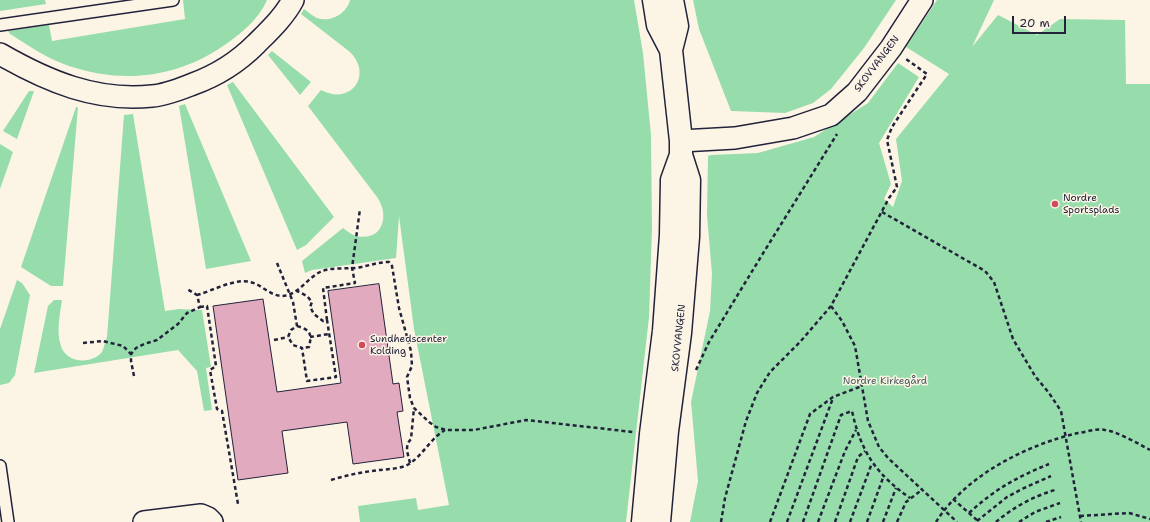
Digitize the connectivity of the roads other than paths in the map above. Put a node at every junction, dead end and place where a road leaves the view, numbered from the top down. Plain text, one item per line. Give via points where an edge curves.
1 (173, 0) edge
2 (293, 0) edge
3 (654, 0) edge
4 (672, 0) edge
5 (922, 0) edge
6 (0, 25) edge
7 (671, 50) junction
8 (0, 54) edge
9 (681, 148) junction
10 (0, 466) edge
11 (8, 522) edge
12 (144, 522) edge
13 (212, 522) edge
14 (643, 522) edge
15 (659, 522) edge

1 - 6 lane
2 - 8 street via 276,24 245,55 226,69 201,81 153,96 101,96 61,84
3 - 7 street, SKOVVANGEN via 658,25
4 - 7 street, SKOVVANGEN via 677,26
5 - 9 street, SKOVVANGEN via 891,48 857,92 831,115 793,128
7 - 9 street, SKOVVANGEN
9 - 14 street, SKOVVANGEN via 672,180 664,331
9 - 15 street, SKOVVANGEN via 689,180 688,237
10 - 11 lane
12 - 13 street via 200,515

